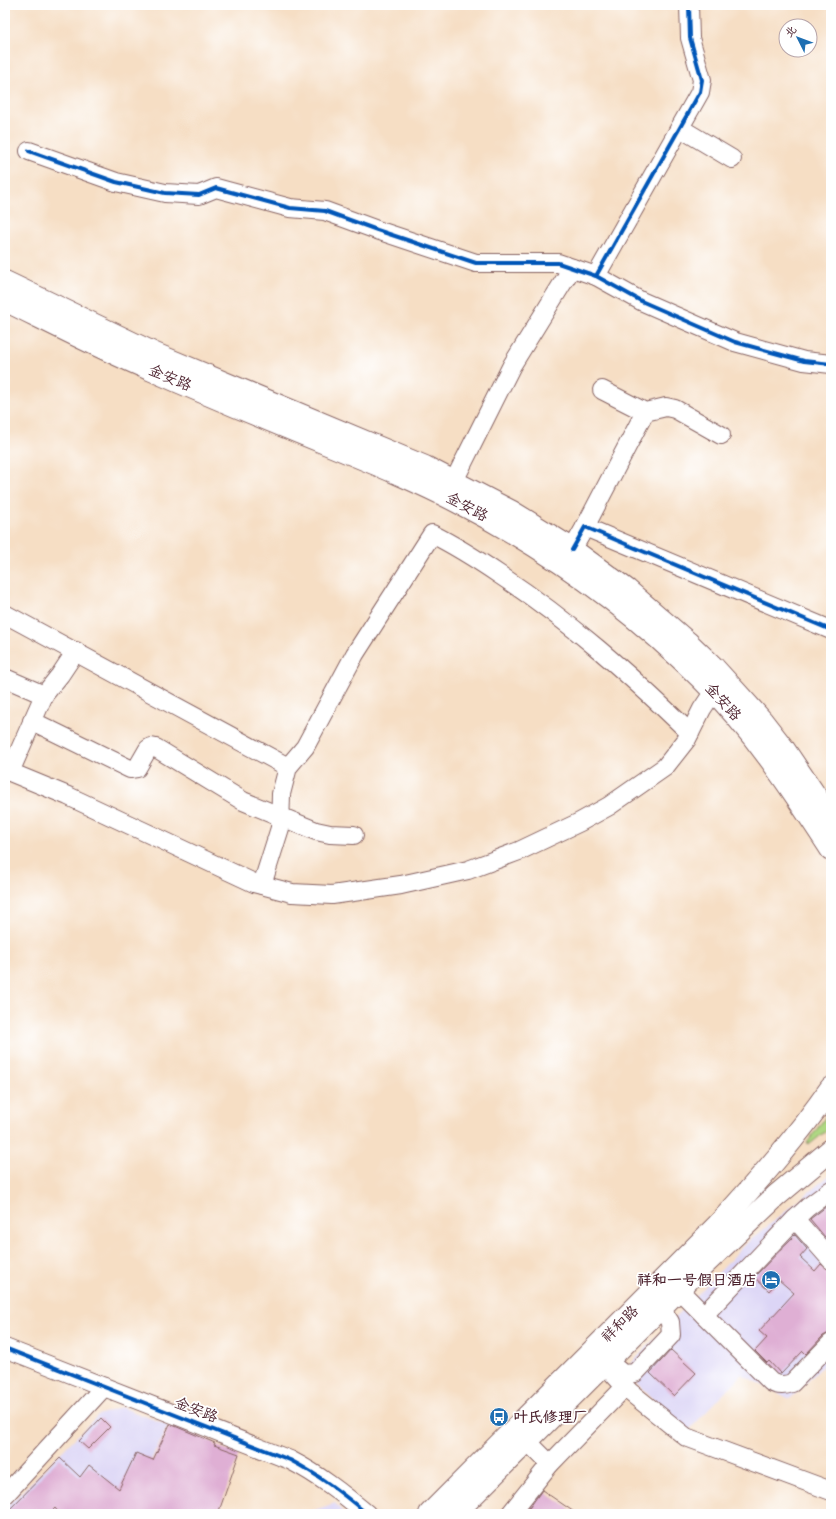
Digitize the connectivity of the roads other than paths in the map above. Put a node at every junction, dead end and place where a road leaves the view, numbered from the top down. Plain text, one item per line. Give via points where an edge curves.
1 (689, 5) edge
2 (680, 128) junction
3 (29, 151) dead end
4 (732, 159) dead end
5 (572, 268) junction
6 (596, 276) junction
7 (5, 282) edge
8 (5, 300) edge
9 (831, 364) edge
10 (602, 390) dead end
11 (645, 412) junction
12 (721, 435) dead end
13 (454, 481) junction
14 (585, 527) junction
15 (572, 550) junction
16 (5, 614) edge
17 (831, 630) edge
18 (76, 651) junction
19 (5, 678) edge
20 (714, 691) junction
21 (44, 695) junction
22 (32, 721) junction
23 (690, 733) junction
24 (288, 767) junction
25 (8, 771) edge
26 (281, 816) junction
27 (831, 819) edge
28 (354, 835) dead end
29 (831, 849) edge
30 (262, 885) junction
31 (831, 1088) edge
32 (831, 1150) edge
33 (831, 1190) edge
34 (795, 1219) junction
35 (831, 1260) edge
36 (679, 1290) junction
37 (704, 1315) junction
38 (831, 1343) edge
39 (5, 1348) edge
40 (606, 1363) junction
41 (104, 1387) junction
42 (626, 1387) junction
43 (527, 1441) junction
44 (550, 1464) junction
45 (831, 1491) edge
46 (5, 1495) edge
47 (367, 1514) edge
48 (430, 1514) edge
49 (454, 1514) edge
50 (510, 1514) edge

1 - 2 street via 690,38 702,80 700,92
2 - 4 street
2 - 6 street
3 - 5 street via 116,182 165,193 199,195 216,188 290,208 325,211 476,263 558,263
5 - 6 street
5 - 13 street via 512,365
6 - 9 street via 641,301 735,342 804,361
7 - 13 highway, 金安路 via 155,354 380,447
8 - 20 highway, 金安路 via 149,369 418,482 504,526 558,560 617,603
10 - 11 street
11 - 12 street via 666,407 675,409
11 - 14 street
13 - 15 highway, 金安路 via 512,512
14 - 15 street
14 - 17 street
15 - 27 highway, 金安路 via 627,590 714,668 766,726
16 - 18 street
18 - 21 street
18 - 24 street
19 - 21 street
20 - 23 street
20 - 29 highway, 金安路 via 770,758
21 - 22 street
22 - 25 street
22 - 26 street via 130,769 137,768 148,749 156,748 228,793
23 - 24 street via 620,666 574,628 520,588 432,534 355,654 305,746
23 - 30 street via 665,767 609,806 550,838 494,861 435,878 332,895 292,893
24 - 26 street via 281,794
25 - 30 street via 68,796 237,876
26 - 28 street via 330,834
26 - 30 street via 280,828
31 - 48 highway, 祥和路 via 798,1133 718,1225
32 - 36 highway, 祥和路 via 776,1196
33 - 34 street
34 - 35 street
34 - 37 street
36 - 37 street
36 - 40 highway, 祥和路
37 - 38 street via 775,1384 792,1383
39 - 41 street, 金安路
40 - 42 street
40 - 43 highway, 祥和路
41 - 46 street
41 - 47 street, 金安路 via 290,1460 331,1484
42 - 44 street
42 - 45 street via 686,1437
43 - 44 street
43 - 49 highway, 祥和路
44 - 50 street

